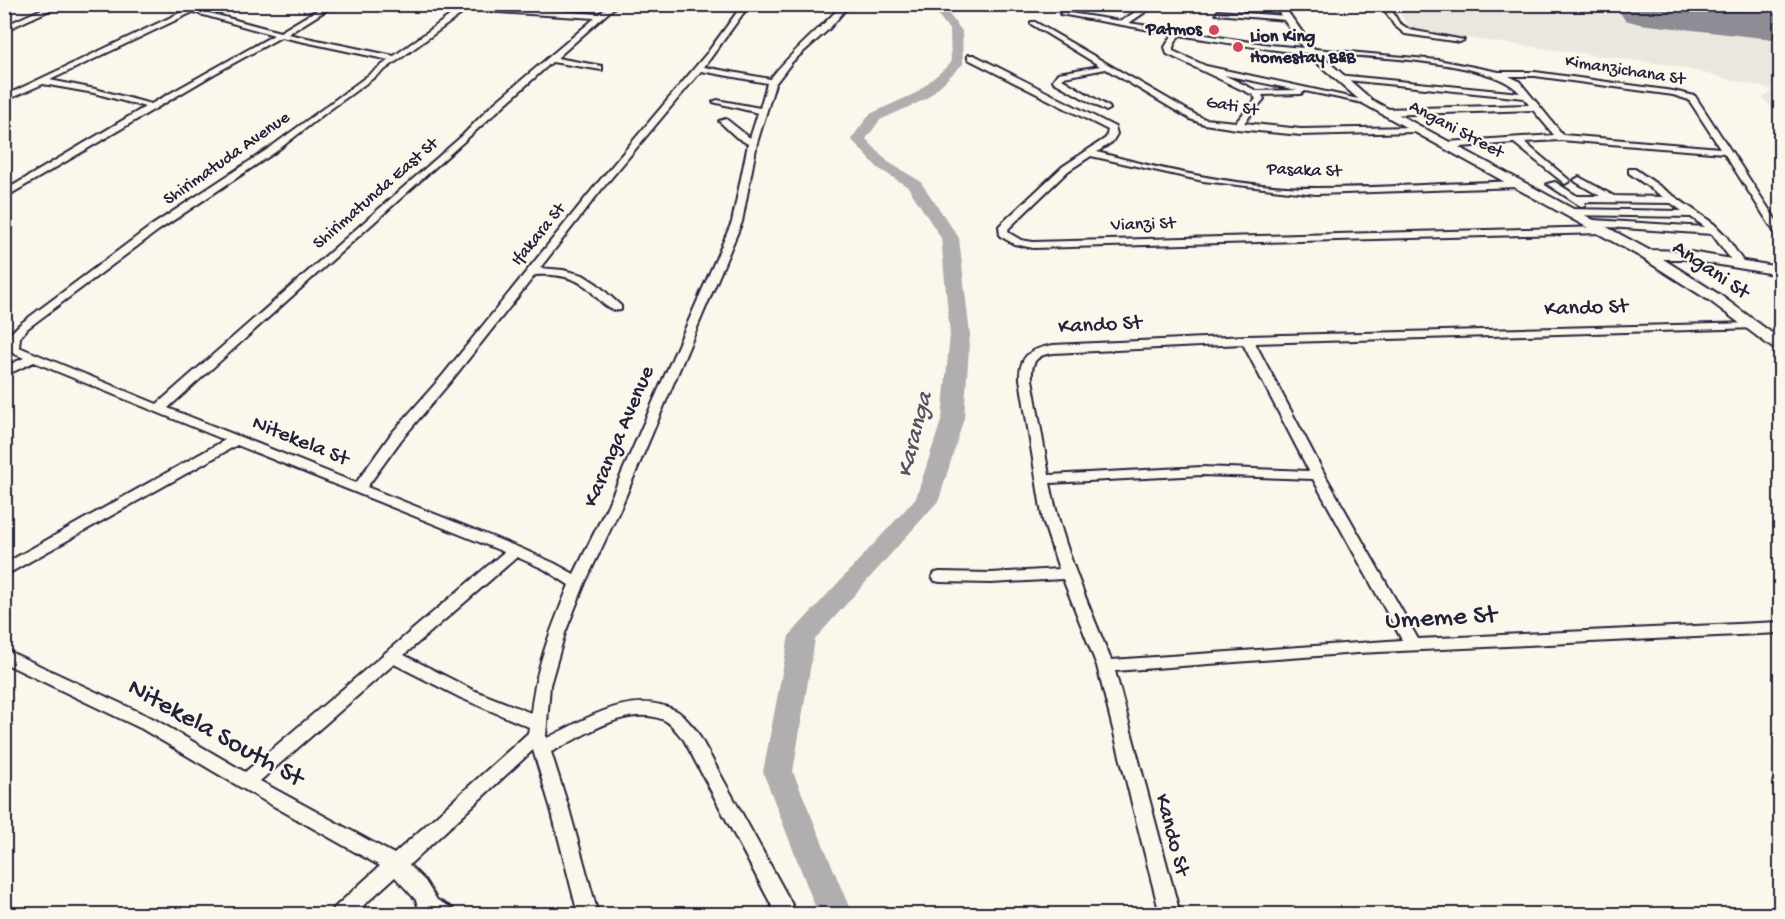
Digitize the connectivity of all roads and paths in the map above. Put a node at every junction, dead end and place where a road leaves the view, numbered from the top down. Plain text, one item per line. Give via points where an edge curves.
1 (60, 4) edge
2 (168, 4) edge
3 (202, 4) edge
4 (333, 4) edge
5 (615, 4) edge
6 (747, 4) edge
7 (847, 4) edge
8 (1154, 4) edge
9 (1277, 4) edge
10 (1384, 4) edge
11 (468, 6) edge
12 (193, 10) junction
13 (1063, 14) dead end
14 (1218, 14) dead end
15 (602, 16) junction
16 (1286, 18) junction
17 (1033, 23) dead end
18 (1122, 24) junction
19 (4, 29) edge
20 (1177, 33) junction
21 (281, 34) junction
22 (1460, 40) dead end
23 (1311, 52) junction
24 (971, 57) dead end
25 (396, 59) junction
26 (550, 59) junction
27 (1106, 66) junction
28 (599, 68) dead end
29 (698, 68) junction
30 (1203, 68) junction
31 (1499, 74) junction
32 (1337, 77) junction
33 (41, 81) junction
34 (772, 82) junction
35 (1309, 90) junction
36 (1256, 93) junction
37 (1525, 96) junction
38 (4, 99) edge
39 (717, 102) dead end
40 (1368, 102) junction
41 (153, 107) junction
42 (1535, 107) junction
43 (1106, 110) dead end
44 (763, 111) junction
45 (1384, 112) junction
46 (723, 121) dead end
47 (1237, 126) junction
48 (1414, 129) junction
49 (1560, 137) junction
50 (1516, 140) junction
51 (753, 143) junction
52 (1447, 145) junction
53 (1726, 151) junction
54 (1091, 153) junction
55 (1632, 171) dead end
56 (1579, 180) dead end
57 (1564, 181) dead end
58 (1518, 184) junction
59 (1552, 184) dead end
60 (4, 195) edge
61 (1575, 199) junction
62 (1611, 199) junction
63 (1675, 200) junction
64 (1632, 213) junction
65 (1693, 213) junction
66 (1592, 218) junction
67 (1647, 225) junction
68 (1603, 230) junction
69 (1715, 231) junction
70 (1780, 233) edge
71 (1644, 254) junction
72 (1739, 263) junction
73 (1780, 271) edge
74 (530, 272) junction
75 (617, 308) dead end
76 (1753, 326) junction
77 (1247, 340) junction
78 (1778, 342) edge
79 (9, 346) edge
80 (35, 357) junction
81 (4, 372) edge
82 (159, 409) junction
83 (237, 439) junction
84 (1318, 475) junction
85 (1043, 478) junction
86 (359, 488) junction
87 (515, 551) junction
88 (4, 571) edge
89 (1068, 574) junction
90 (940, 577) dead end
91 (577, 582) junction
92 (1780, 628) edge
93 (1414, 646) junction
94 (4, 655) edge
95 (391, 656) junction
96 (1105, 666) junction
97 (539, 736) junction
98 (246, 782) junction
99 (396, 865) junction
100 (436, 912) edge
101 (341, 915) edge
102 (588, 915) edge
103 (782, 915) edge
104 (1170, 915) edge

1 - 19 street
2 - 12 street
3 - 12 street
4 - 21 street
5 - 15 street, Shirimatunda East St
6 - 29 street, Ifakara St
7 - 34 street, Karanga Avenue
8 - 18 street
9 - 16 street, Angani Street
10 - 22 street via 1396,24 1408,32
11 - 15 street
11 - 25 street, Shirimatuda Avenue
12 - 21 street
12 - 33 street
13 - 18 street, Kimanzichana St
14 - 16 street
15 - 26 street, Shirimatunda East St
16 - 23 street, Angani Street
17 - 27 street, Gati St
18 - 20 street, Kimanzichana St
20 - 23 street, Kimanzichana St
20 - 30 street via 1170,52
21 - 25 street
21 - 41 street
23 - 31 street, Kimanzichana St via 1449,65
23 - 32 street, Angani Street
24 - 54 street, Vianzi St via 1112,129 1109,140
25 - 79 street, Shirimatuda Avenue via 92,274 24,326
26 - 28 street
26 - 82 street, Shirimatunda East St
27 - 43 street via 1061,75 1057,80
27 - 47 street, Gati St via 1193,117
29 - 34 street
29 - 74 street, Ifakara St
30 - 35 street
30 - 36 street
31 - 37 street via 1510,78
31 - 53 street, Kimanzichana St via 1535,74 1684,95 1692,98
32 - 37 street
32 - 40 street, Angani Street
33 - 38 street
33 - 41 street
34 - 44 street, Karanga Avenue
35 - 36 street via 1292,94
35 - 40 street
36 - 47 street via 1260,99
37 - 42 street
39 - 44 street
40 - 45 street, Angani Street
41 - 60 street
42 - 45 street
42 - 49 street
44 - 51 street, Karanga Avenue
45 - 48 street, Angani Street
46 - 51 street
47 - 48 street, Gati St via 1301,132
48 - 52 street, Angani Street
49 - 50 street
49 - 53 street
50 - 52 street
50 - 57 street
51 - 91 street, Karanga Avenue via 736,222 614,507
52 - 58 street, Angani Street
53 - 70 street, Kimanzichana St
54 - 58 street, Pasaka St via 1184,175 1284,189
54 - 68 street, Vianzi St via 1065,169 1003,228 1004,234 1033,245
55 - 63 street
56 - 62 street
58 - 66 street, Angani Street via 1569,212
59 - 61 street
61 - 62 street
61 - 66 street
62 - 63 street
62 - 64 street
63 - 65 street
64 - 65 street
64 - 66 street
64 - 67 street
65 - 69 street
66 - 67 street
66 - 68 street, Angani Street
67 - 69 street
68 - 71 street, Angani Street
69 - 72 street
71 - 72 street
71 - 76 street, Angani St
72 - 73 street
74 - 75 street via 554,271 582,280
74 - 86 street, Ifakara St via 396,436
76 - 77 street, Kando St
76 - 78 street, Angani St
77 - 84 street
77 - 85 street, Kando St via 1053,349 1030,357 1025,364 1026,379
79 - 80 street, Nitekela St
80 - 81 street
80 - 82 street, Nitekela St
82 - 83 street, Nitekela St
83 - 86 street, Nitekela St
83 - 88 street
84 - 85 street via 1202,471
84 - 93 street
85 - 89 street, Kando St via 1050,521
86 - 87 street, Nitekela St
87 - 91 street, Nitekela St
87 - 95 street
89 - 90 street
89 - 96 street, Kando St
91 - 97 street, Karanga Avenue via 542,685
92 - 93 street, Umeme St
93 - 96 street, Umeme St
94 - 98 street, Nitekela South St via 130,714
95 - 97 street
95 - 98 street
96 - 104 street, Kando St
97 - 99 street
97 - 102 street, Karanga Avenue
97 - 103 street via 620,711 644,708 672,716 690,735 732,810 782,905
98 - 99 street, Nitekela South St
99 - 100 street, Nitekela South St
99 - 101 street

